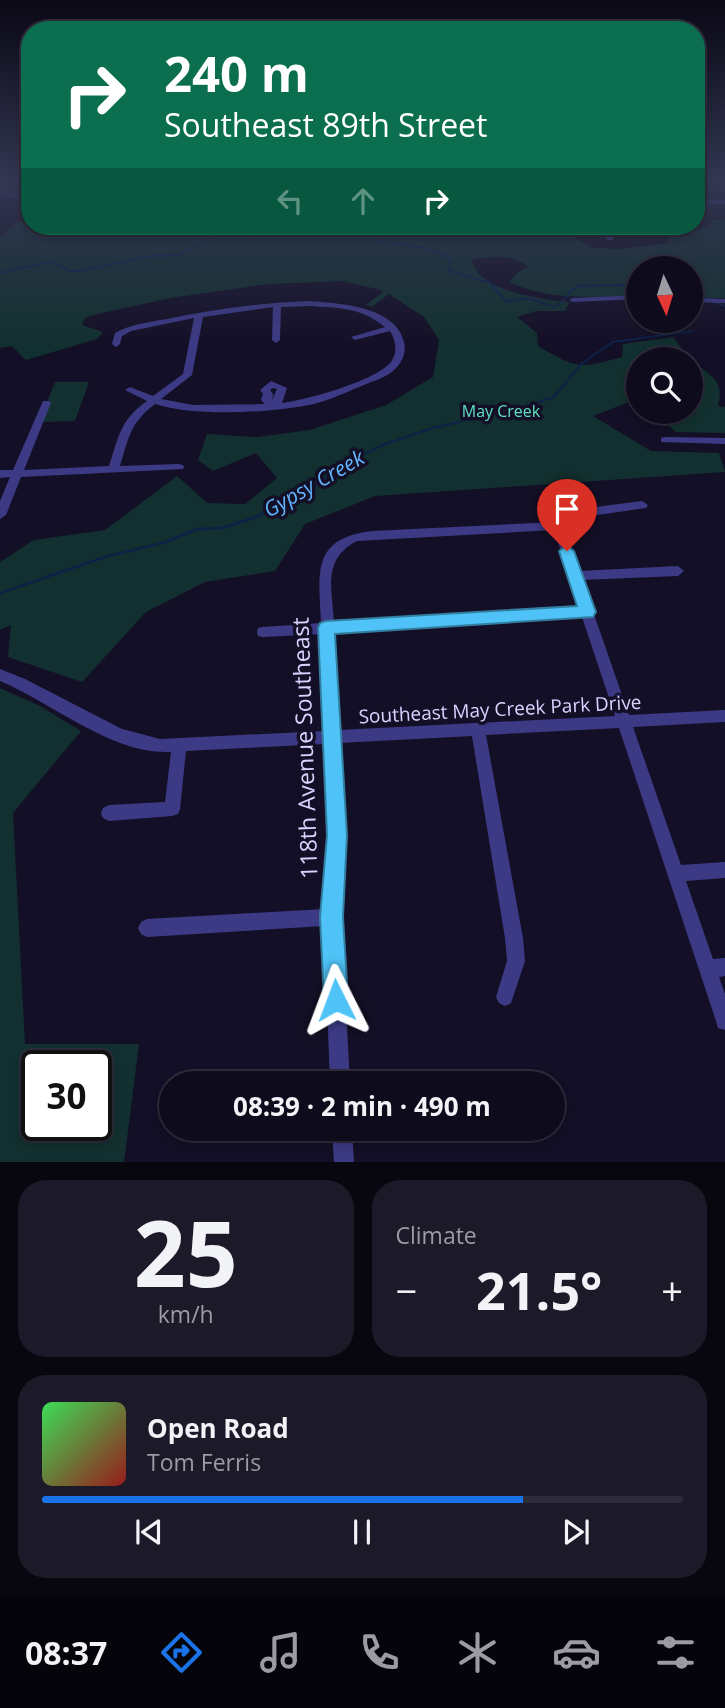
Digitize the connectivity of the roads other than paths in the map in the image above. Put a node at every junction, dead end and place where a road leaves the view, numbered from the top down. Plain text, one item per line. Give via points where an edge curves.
1 (608, 235) edge
2 (610, 238) dead end
3 (626, 298) edge
4 (704, 299) edge
5 (573, 300) dead end
6 (725, 301) edge
7 (277, 306) junction
8 (199, 315) junction
9 (393, 328) junction
10 (355, 337) dead end
11 (276, 340) dead end
12 (116, 344) dead end
13 (130, 390) dead end
14 (153, 400) junction
15 (46, 403) dead end
16 (664, 440) dead end
17 (725, 441) edge
18 (179, 467) dead end
19 (113, 470) junction
20 (0, 474) edge
21 (19, 474) junction
22 (642, 505) dead end
23 (0, 515) edge
24 (558, 526) junction
25 (678, 571) dead end
26 (575, 576) junction
27 (588, 612) junction
28 (326, 628) junction
29 (263, 632) dead end
30 (0, 675) edge
31 (725, 716) edge
32 (625, 722) junction
33 (478, 729) junction
34 (331, 737) junction
35 (179, 746) junction
36 (172, 808) joint
37 (108, 813) dead end
38 (725, 870) edge
39 (676, 874) junction
40 (332, 917) junction
41 (147, 928) dead end
42 (716, 968) edge
43 (505, 997) dead end
44 (725, 1021) edge
45 (339, 1071) edge
46 (343, 1141) edge
47 (344, 1162) edge

1 - 2 street
3 - 5 street
4 - 6 street
7 - 8 street
7 - 9 street via 350,304 367,309
7 - 11 street
8 - 12 street via 128,329 118,335
8 - 14 street via 187,375
9 - 10 street
9 - 14 street via 401,346 389,369 320,399 192,408
13 - 14 street
14 - 19 street via 130,422
15 - 21 street
16 - 17 street
18 - 19 street
19 - 21 street
20 - 21 street
21 - 23 street
22 - 24 street via 580,513
24 - 26 street
24 - 28 street, 118th Avenue Southeast via 355,537 328,560
25 - 26 street
26 - 27 street
27 - 28 street
27 - 32 street
28 - 29 street
28 - 34 street, 118th Avenue Southeast
30 - 35 street, Southeast May Creek Park Drive via 122,737
31 - 32 street, Southeast May Creek Park Drive
32 - 33 street, Southeast May Creek Park Drive
32 - 39 street
33 - 34 street, Southeast May Creek Park Drive
33 - 43 street via 514,938 516,961
34 - 35 street, Southeast May Creek Park Drive
34 - 40 street, 118th Avenue Southeast via 337,835
35 - 36 street
36 - 37 street
38 - 39 street
39 - 42 street
40 - 41 street
40 - 45 street, 118th Avenue Southeast
42 - 44 street
46 - 47 street

